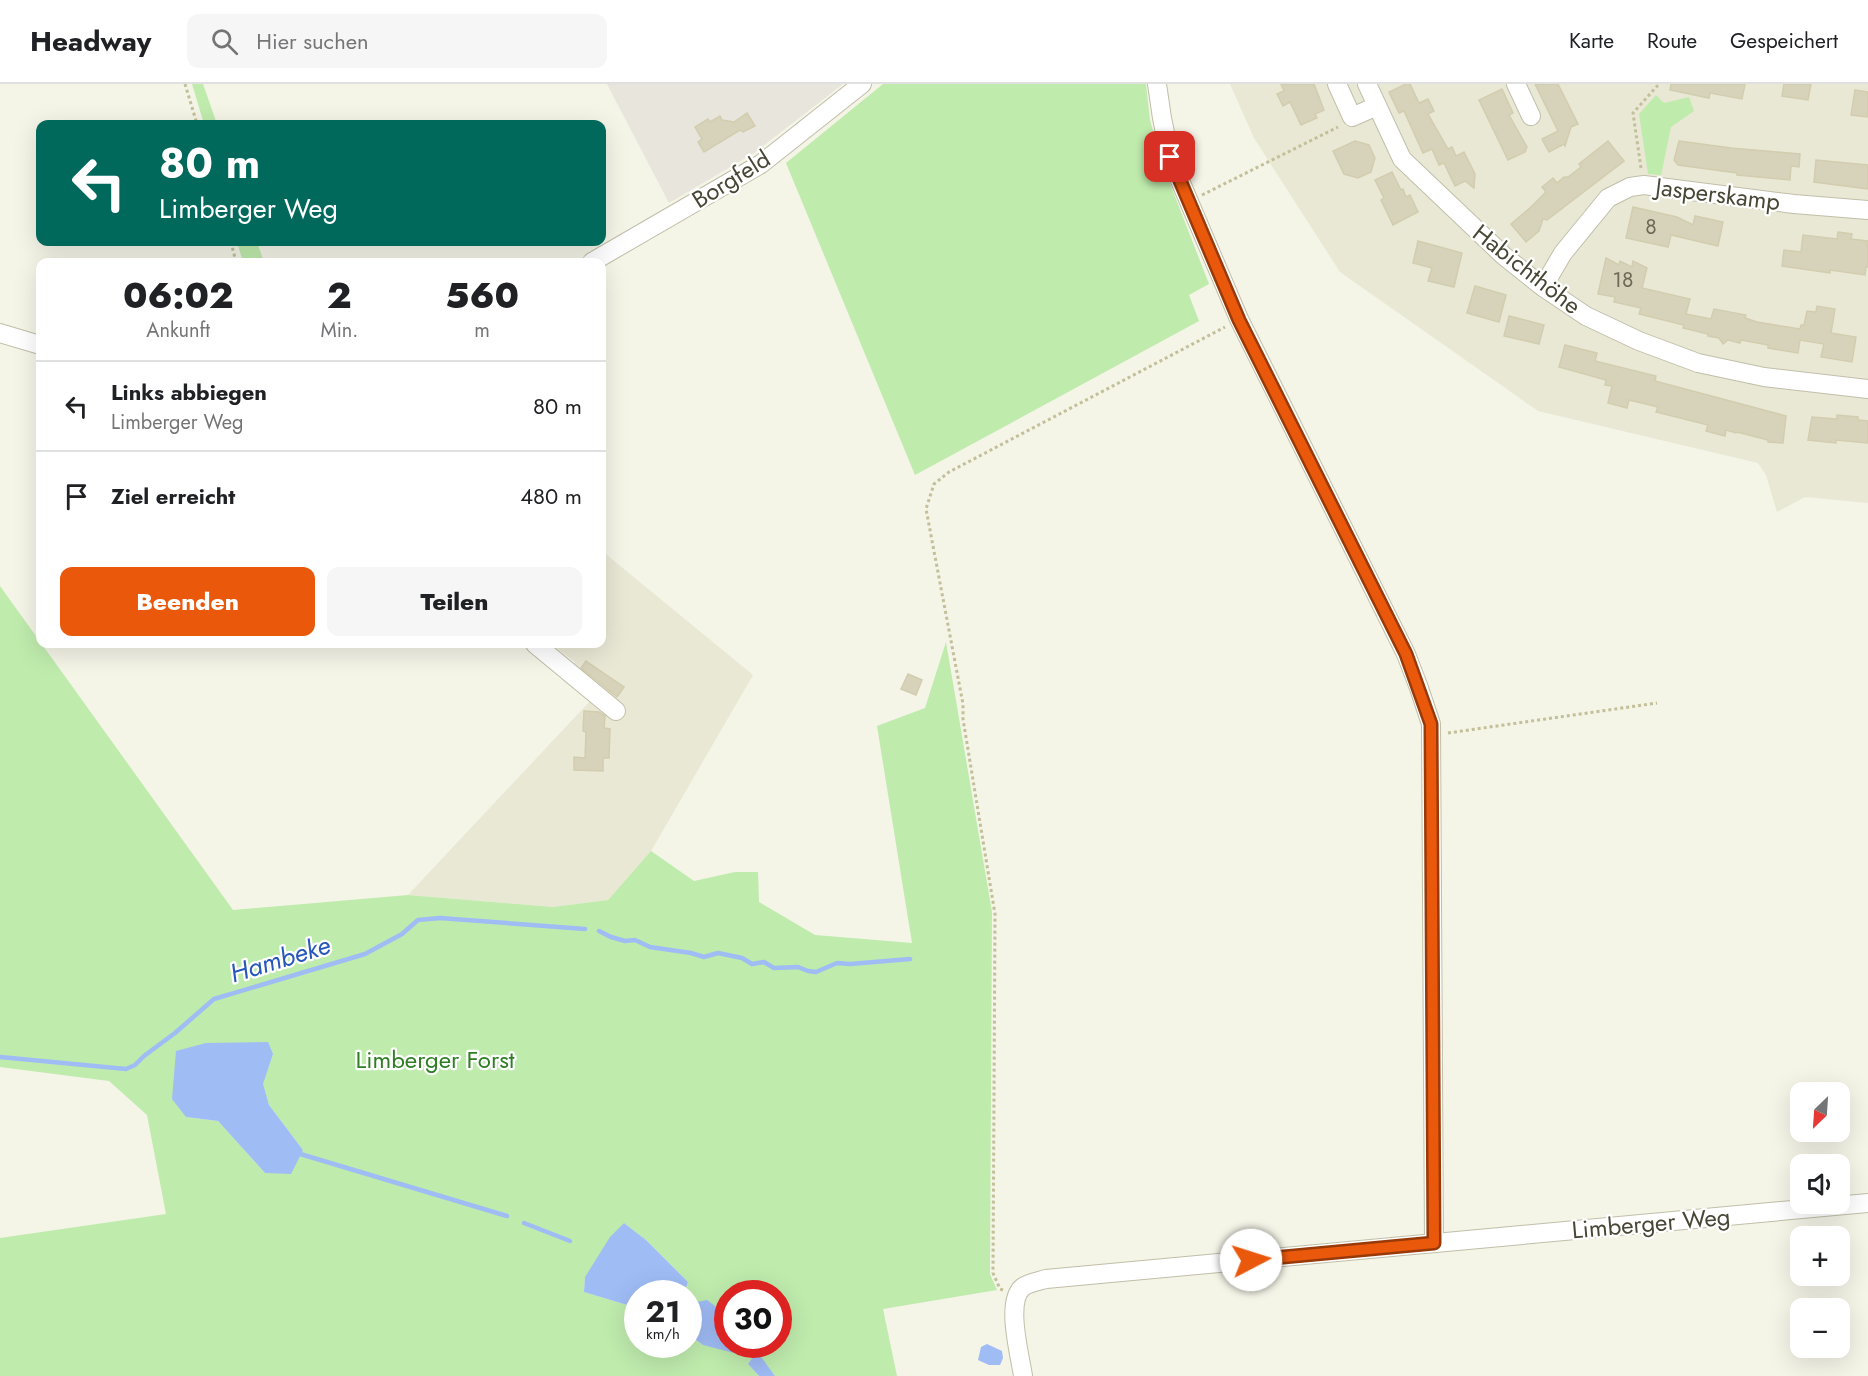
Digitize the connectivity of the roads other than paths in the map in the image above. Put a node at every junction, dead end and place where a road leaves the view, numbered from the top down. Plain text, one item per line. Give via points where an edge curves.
1 (862, 84) edge
2 (1157, 84) edge
3 (1366, 84) edge
4 (1516, 84) edge
5 (1342, 86) edge
6 (1377, 106) junction
7 (1531, 116) dead end
8 (1868, 210) edge
9 (599, 258) edge
10 (1543, 286) junction
11 (0, 333) edge
12 (36, 344) edge
13 (1868, 389) edge
14 (540, 648) edge
15 (616, 711) dead end
16 (1868, 1203) edge
17 (1434, 1243) junction
18 (1023, 1376) edge

1 - 9 street, Borgfeld via 760,164
2 - 17 street via 1170,157 1239,320 1406,654 1431,724
3 - 6 street, Habichthöhe
4 - 7 street
5 - 6 street via 1352,117
6 - 10 street, Habichthöhe via 1402,159 1504,256
8 - 10 street, Jasperskamp via 1644,185 1630,187 1608,198 1563,253
10 - 13 street, Habichthöhe via 1586,316 1698,363 1764,377
11 - 12 street
14 - 15 street
16 - 17 street, Limberger Weg
17 - 18 street, Limberger Weg via 1046,1279 1023,1286 1016,1296 1014,1316

